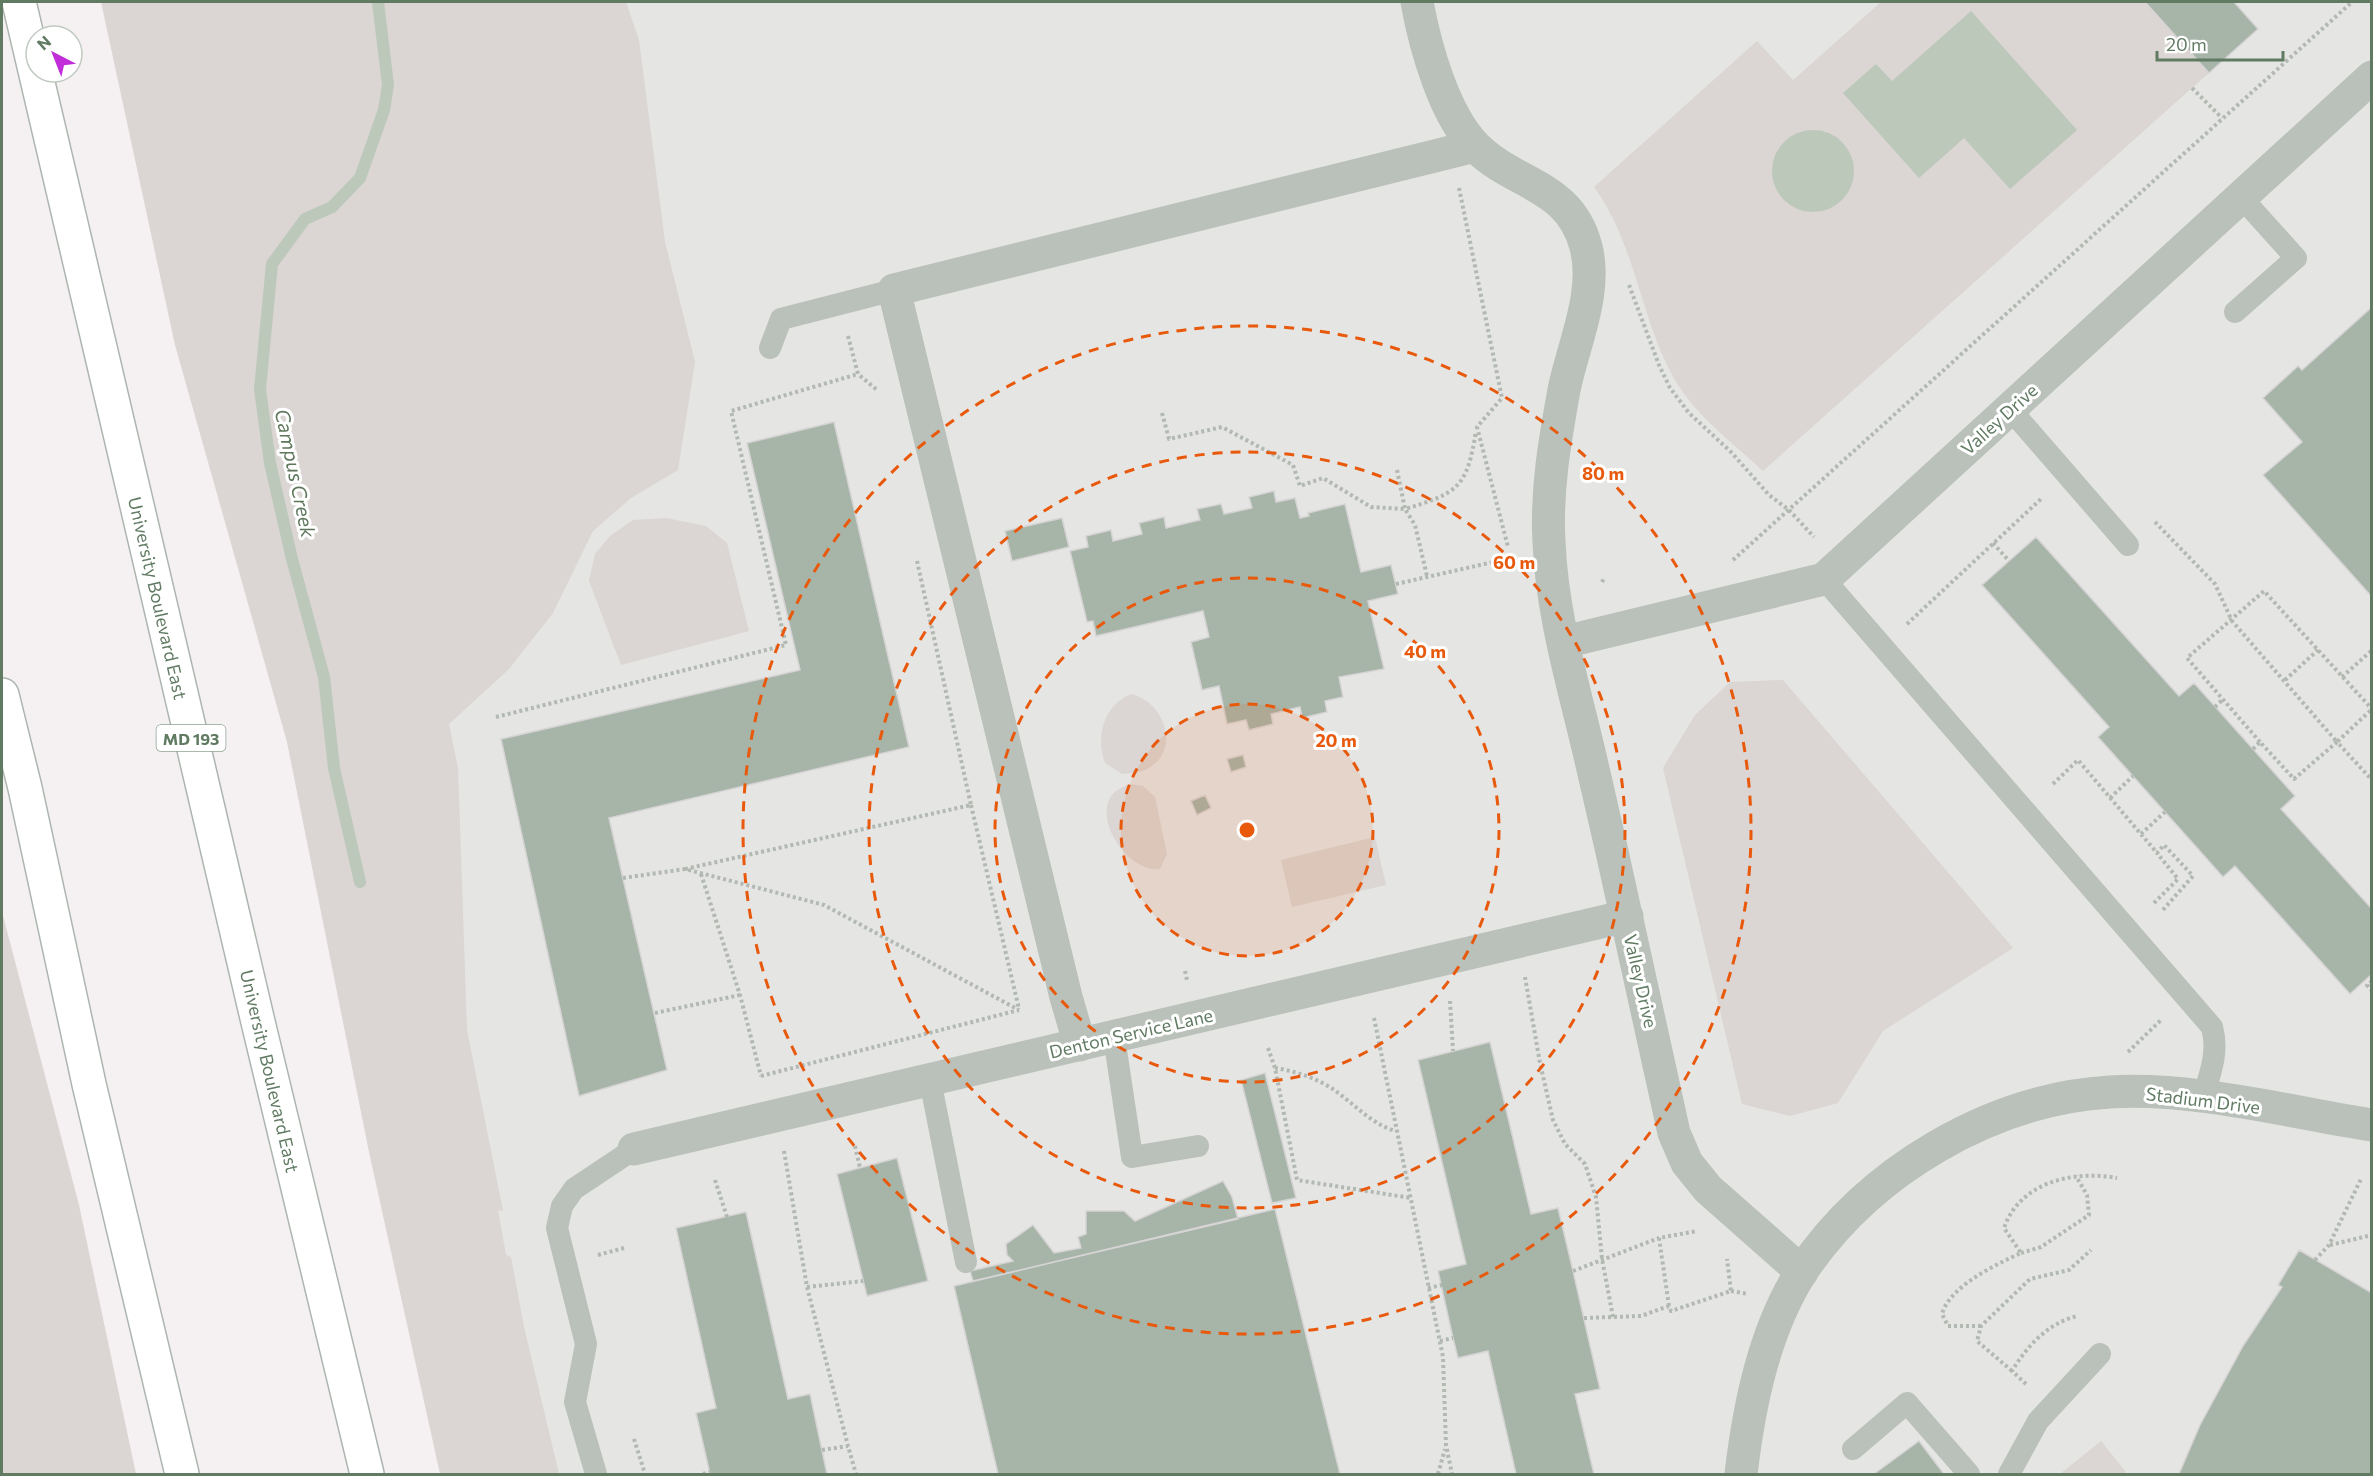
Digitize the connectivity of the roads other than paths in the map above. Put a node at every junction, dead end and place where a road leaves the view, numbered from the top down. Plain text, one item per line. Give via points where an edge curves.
1 (19, 2) edge
2 (1417, 2) edge
3 (2372, 77) edge
4 (1464, 149) junction
5 (2241, 197) junction
6 (894, 290) junction
7 (2235, 312) dead end
8 (770, 348) dead end
9 (2010, 409) junction
10 (2128, 545) dead end
11 (1824, 579) junction
12 (1564, 642) junction
13 (2, 695) edge
14 (1627, 916) junction
15 (1114, 1037) junction
16 (1080, 1045) junction
17 (930, 1080) junction
18 (2203, 1097) junction
19 (2372, 1125) edge
20 (1198, 1146) dead end
21 (634, 1149) joint
22 (966, 1262) dead end
23 (1802, 1272) junction
24 (2100, 1354) dead end
25 (1852, 1449) dead end
26 (182, 1474) edge
27 (367, 1474) edge
28 (596, 1474) edge
29 (1741, 1474) edge
30 (1969, 1474) edge
31 (2009, 1474) edge

1 - 27 main road, University Boulevard East / MD 193
2 - 4 street, Valley Drive via 1429,55 1453,110
3 - 5 street, Valley Drive
4 - 6 street
4 - 12 street, Valley Drive via 1548,190 1565,206 1587,253 1587,295 1564,389 1547,496 1553,594
5 - 7 lane via 2296,258
5 - 9 street, Valley Drive
6 - 8 lane via 781,319
6 - 16 street
9 - 10 lane
9 - 11 street, Valley Drive
11 - 12 street, Valley Drive
11 - 18 lane via 2212,1028 2216,1042 2213,1066
12 - 14 street, Valley Drive
13 - 26 main road
14 - 15 street, Denton Service Lane
14 - 23 street, Valley Drive via 1674,1133 1687,1163 1707,1189
15 - 16 street, Denton Service Lane
15 - 20 lane via 1132,1157
16 - 17 street, Denton Service Lane
17 - 21 street, Denton Service Lane
17 - 22 lane
18 - 19 street, Stadium Drive
18 - 23 street, Stadium Drive via 2110,1092 2051,1101 2001,1115 1950,1138 1911,1163 1846,1220
21 - 28 lane via 574,1189 562,1206 557,1228 586,1344 575,1402
23 - 29 street, Stadium Drive via 1763,1360
24 - 31 lane via 2038,1421
25 - 30 lane via 1907,1403

